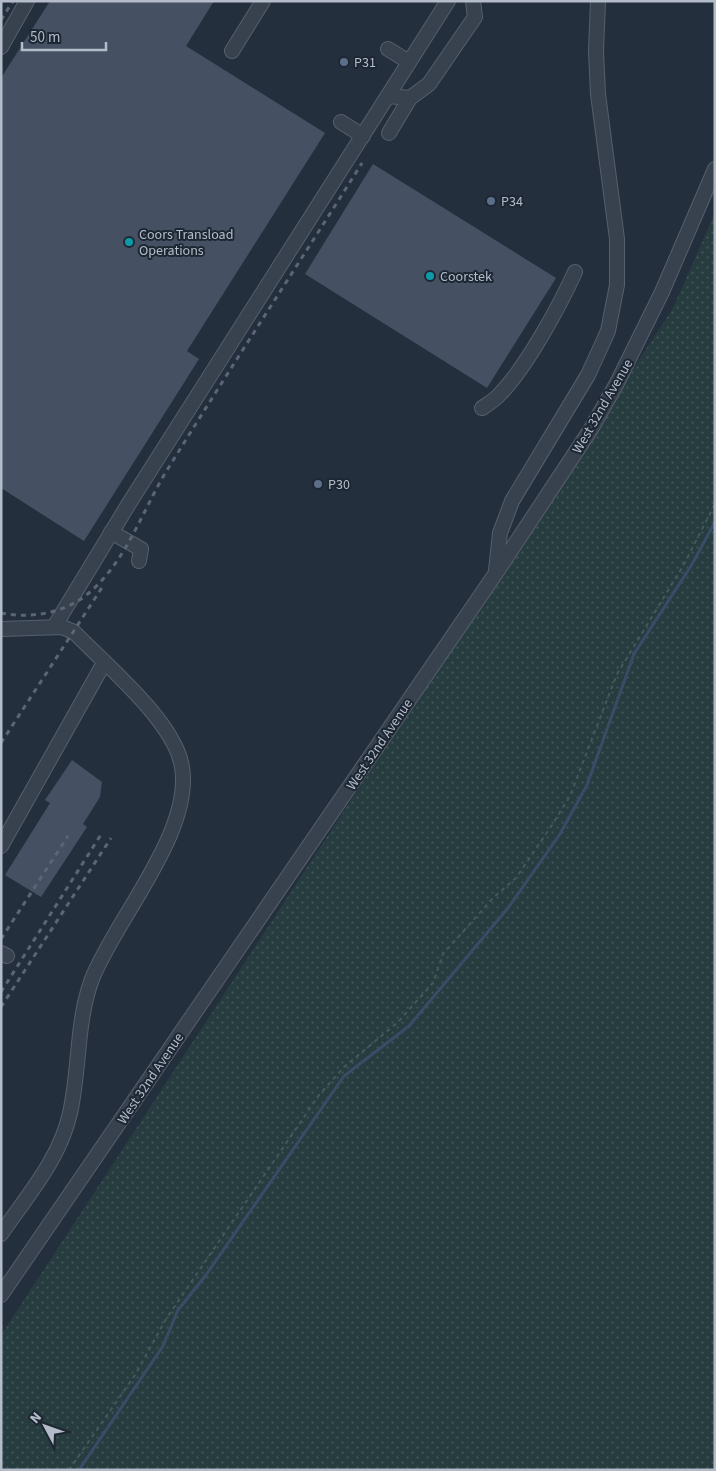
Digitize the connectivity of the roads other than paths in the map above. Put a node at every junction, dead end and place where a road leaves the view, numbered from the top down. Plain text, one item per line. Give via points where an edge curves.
1 (27, 1) edge
2 (263, 1) edge
3 (448, 1) edge
4 (474, 1) edge
5 (598, 1) edge
6 (1, 47) edge
7 (388, 49) dead end
8 (232, 51) dead end
9 (409, 62) junction
10 (388, 96) junction
11 (410, 98) junction
12 (341, 122) dead end
13 (389, 133) dead end
14 (363, 136) junction
15 (715, 169) edge
16 (575, 272) dead end
17 (482, 408) dead end
18 (111, 532) junction
19 (140, 561) dead end
20 (496, 573) junction
21 (54, 627) junction
22 (1, 629) edge
23 (104, 663) junction
24 (1, 846) edge
25 (1, 1234) edge
26 (1, 1295) edge

1 - 6 street
2 - 8 street
3 - 9 street
4 - 11 street via 475,17 437,74
5 - 20 street via 598,94 617,239 617,285 608,331 588,375 512,501 500,533
7 - 9 street
9 - 10 street
10 - 11 street
10 - 14 street
11 - 13 street
12 - 14 street
14 - 18 street
15 - 20 street, West 32nd Avenue via 662,292 617,383 591,429
16 - 17 street via 519,369 500,395
18 - 19 street via 141,549
18 - 21 street
20 - 26 street, West 32nd Avenue
21 - 22 street
21 - 23 street via 74,632
23 - 24 street
23 - 25 street via 163,725 181,762 184,791 170,836 92,979 84,1007 70,1113 57,1152

